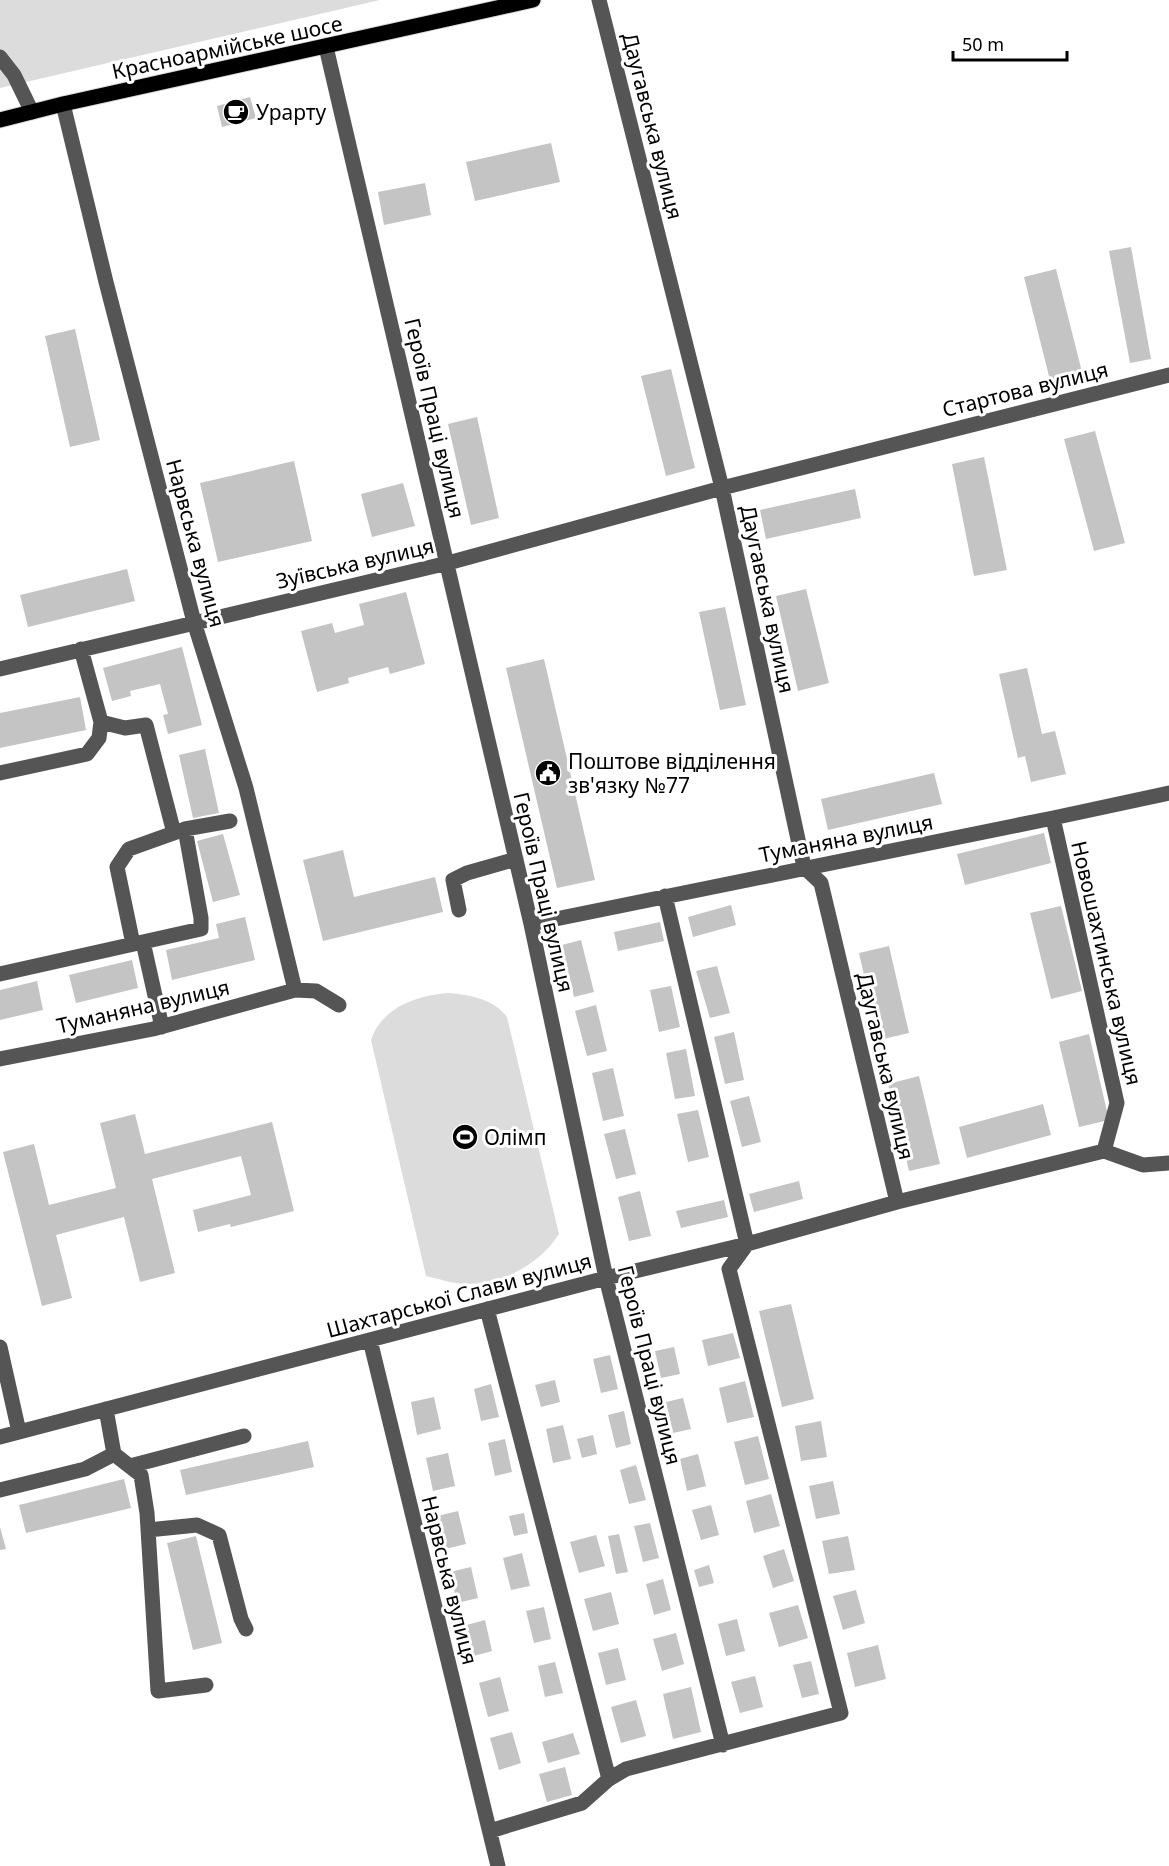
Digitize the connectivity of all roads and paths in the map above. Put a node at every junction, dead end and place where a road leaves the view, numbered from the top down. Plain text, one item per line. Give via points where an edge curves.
1 (533, 0) edge
2 (599, 0) edge
3 (326, 47) junction
4 (0, 57) edge
5 (63, 104) junction
6 (32, 112) junction
7 (0, 120) edge
8 (1169, 375) edge
9 (892, 445) joint
10 (723, 488) junction
11 (448, 563) junction
12 (194, 622) junction
13 (81, 649) junction
14 (0, 669) edge
15 (101, 722) junction
16 (0, 773) edge
17 (1169, 793) edge
18 (1053, 818) junction
19 (230, 820) dead end
20 (179, 831) junction
21 (516, 859) junction
22 (804, 867) junction
23 (664, 896) junction
24 (459, 910) dead end
25 (531, 924) junction
26 (138, 943) junction
27 (0, 974) edge
28 (295, 990) junction
29 (339, 1005) dead end
30 (162, 1027) junction
31 (0, 1059) edge
32 (1104, 1151) junction
33 (1169, 1163) edge
34 (897, 1202) junction
35 (747, 1244) junction
36 (606, 1278) junction
37 (487, 1309) junction
38 (370, 1340) junction
39 (0, 1347) edge
40 (106, 1409) junction
41 (19, 1432) junction
42 (244, 1436) dead end
43 (0, 1437) edge
44 (114, 1454) junction
45 (129, 1466) junction
46 (0, 1490) edge
47 (148, 1530) junction
48 (246, 1629) dead end
49 (206, 1685) dead end
50 (723, 1745) junction
51 (609, 1779) junction
52 (490, 1831) junction
53 (498, 1866) edge

1 - 3 main road, Красноармійське шосе
2 - 10 street, Даугавська вулиця
3 - 5 main road, Красноармійське шосе
3 - 11 street, Героїв Праці вулиця
4 - 6 street via 14,75
5 - 6 main road, Красноармійське шосе
5 - 12 street, Нарвська вулиця
6 - 7 main road, Красноармійське шосе
8 - 9 street, Стартова вулиця
9 - 10 street, Зуївська вулиця
10 - 11 street, Зуївська вулиця
10 - 22 street, Даугавська вулиця
11 - 12 street, Зуївська вулиця
11 - 21 street, Героїв Праці вулиця
12 - 13 street, Зуївська вулиця
12 - 28 street, Нарвська вулиця via 246,788
13 - 14 street, Зуївська вулиця
13 - 15 street
15 - 16 street via 99,738 87,754
15 - 20 street via 125,728 146,725
17 - 18 street, Туманяна вулиця
18 - 22 street, Туманяна вулиця
18 - 32 street, Новошахтинська вулиця via 1117,1102
19 - 20 street
20 - 26 street via 129,849 117,867
20 - 26 street via 201,929
21 - 24 street via 453,880
21 - 25 street, Героїв Праці вулиця
22 - 23 street, Туманяна вулиця
22 - 34 street, Даугавська вулиця via 821,883
23 - 25 street, Туманяна вулиця
23 - 35 street
25 - 36 street, Героїв Праці вулиця
26 - 27 street
26 - 30 street
28 - 29 street via 316,992
28 - 30 street, Туманяна вулиця
30 - 31 street, Туманяна вулиця
32 - 33 street via 1143,1165
32 - 34 street, Шахтарської Слави вулиця
34 - 35 street, Шахтарської Слави вулиця
35 - 36 street, Шахтарської Слави вулиця
35 - 50 street via 729,1269 841,1713
36 - 37 street, Шахтарської Слави вулиця
36 - 50 street, Героїв Праці вулиця
37 - 38 street, Шахтарської Слави вулиця
37 - 51 street
38 - 40 street, Шахтарської Слави вулиця
38 - 52 street, Нарвська вулиця
39 - 41 street
40 - 41 street, Шахтарської Слави вулиця
40 - 44 street
41 - 43 street, Шахтарської Слави вулиця
42 - 45 street
44 - 45 street
44 - 46 street via 85,1469
45 - 47 street via 141,1475
47 - 48 street via 197,1525 219,1535
47 - 49 street via 158,1692
50 - 51 street via 626,1769
51 - 52 street via 582,1803
52 - 53 street, Нарвська вулиця

